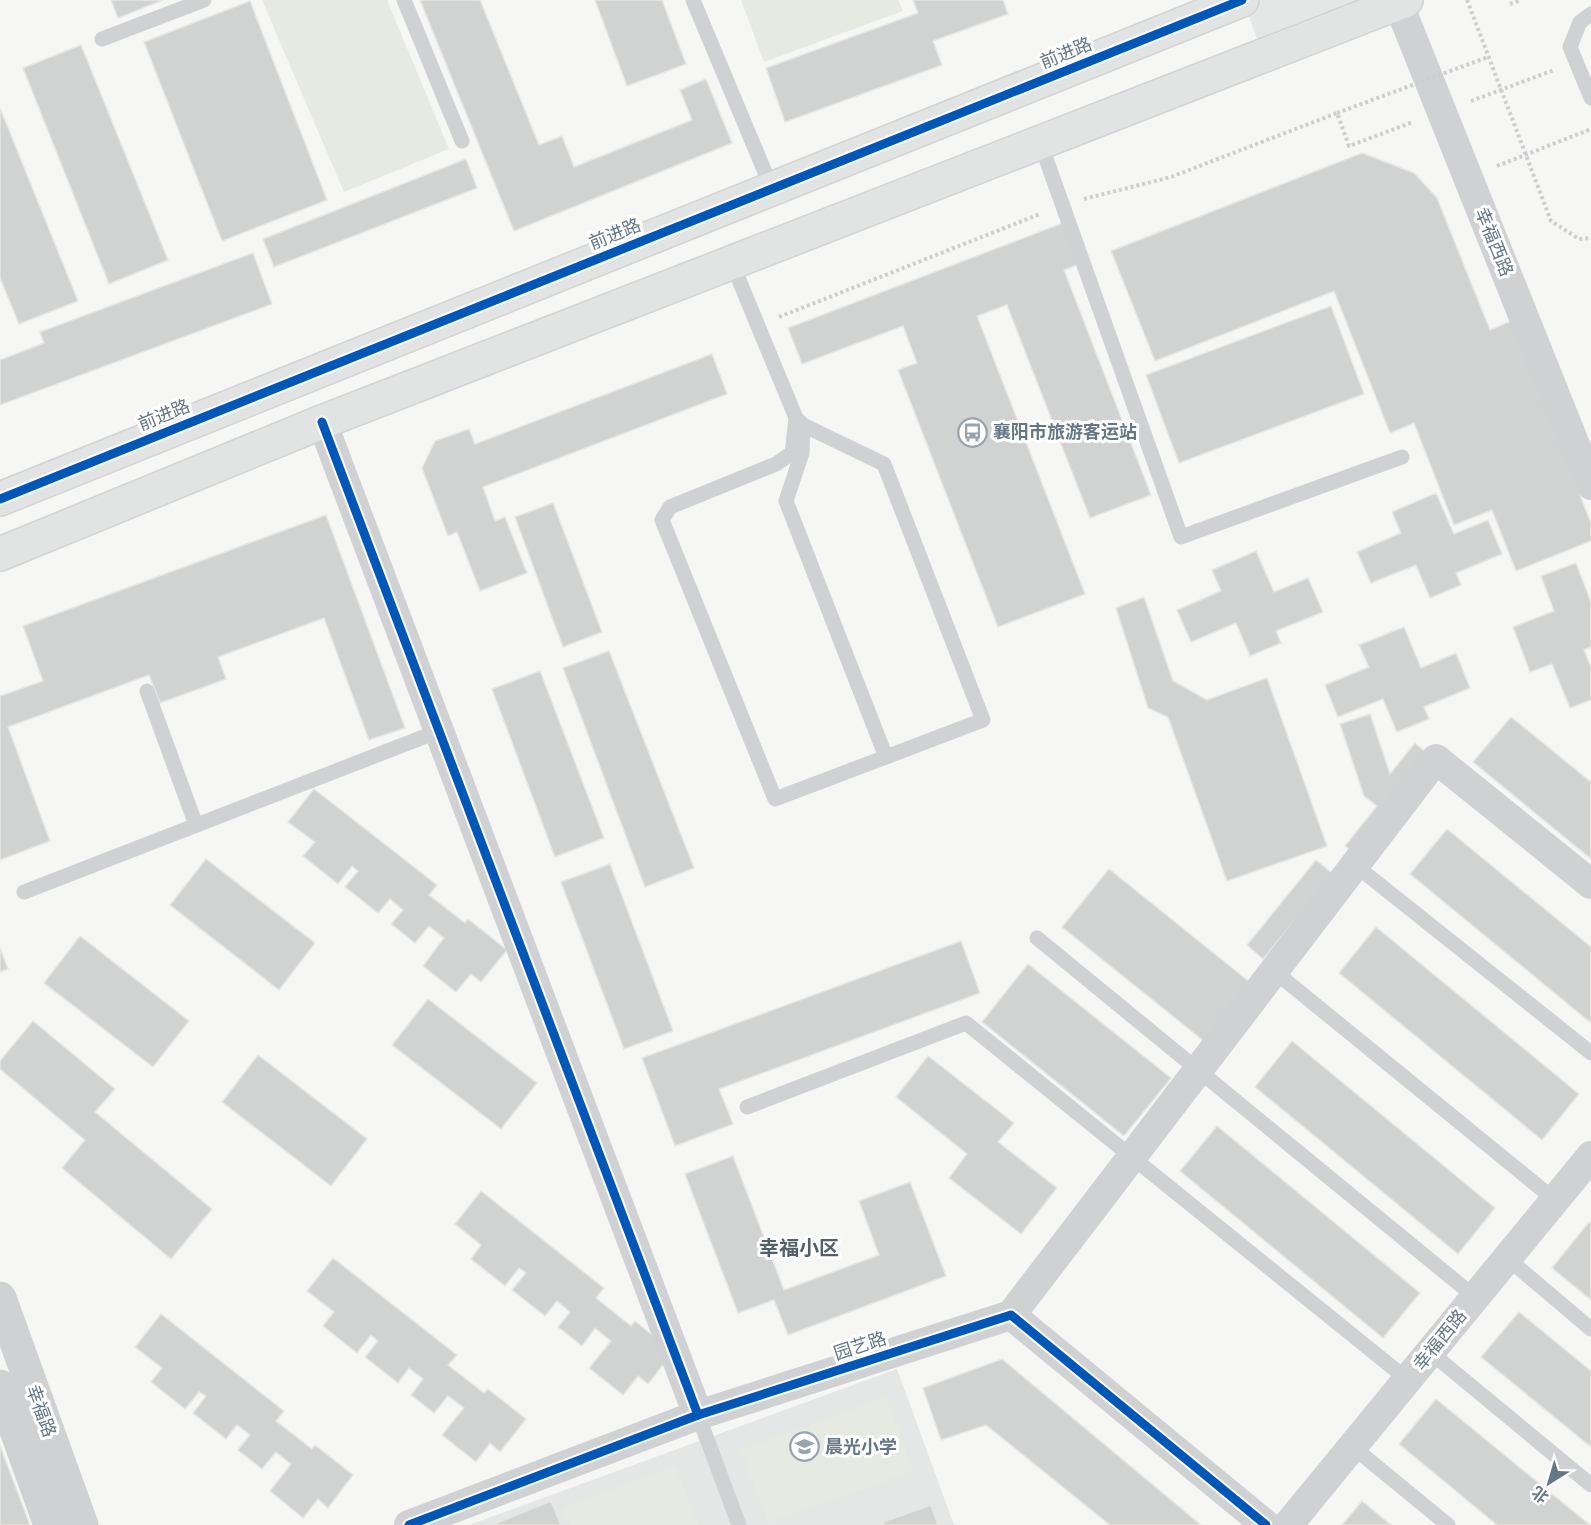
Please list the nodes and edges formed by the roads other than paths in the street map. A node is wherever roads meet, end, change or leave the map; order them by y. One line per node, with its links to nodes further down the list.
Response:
1 (204, 0): 7 (lane)
2 (404, 0): 9 (lane)
3 (693, 0): 11 (lane)
4 (1242, 0): 11 (main road, 前进路)
5 (1400, 1): 10 (main road); 16 (street, 幸福西路)
6 (1591, 14): 8 (lane)
7 (102, 39)
8 (1591, 98)
9 (462, 141)
10 (1040, 142): 12 (main road); 15 (lane)
11 (772, 189): 17 (main road, 前进路)
12 (732, 263): 13 (main road); 14 (lane)
13 (322, 422): 18 (main road); 20 (street)
14 (800, 422): 21 (lane); 21 (lane); 21 (lane)
15 (1402, 457)
16 (1591, 484)
17 (0, 499)
18 (0, 554)
19 (147, 691): 22 (lane)
20 (439, 731): 22 (lane); 42 (street)
21 (886, 757)
22 (196, 825): 25 (lane)
23 (1355, 865): 24 (street); 27 (street); 28 (lane)
24 (1591, 884)
25 (24, 891)
26 (1037, 938): 29 (lane)
27 (1274, 971): 29 (street); 33 (lane)
28 (1591, 1053)
29 (1198, 1070): 31 (street); 35 (lane)
30 (747, 1107): 31 (lane)
31 (1132, 1157): 37 (street); 40 (lane)
32 (1586, 1173): 33 (street, 幸福西路)
33 (1555, 1200): 34 (street, 幸福西路)
34 (1507, 1258): 35 (street, 幸福西路); 38 (lane)
35 (1475, 1297): 39 (street, 幸福西路)
36 (0, 1298): 46 (street, 幸福路)
37 (1011, 1315): 42 (street, 园艺路); 49 (street)
38 (1591, 1329)
39 (1430, 1352): 40 (street, 幸福西路); 44 (lane)
40 (1408, 1380): 43 (street, 幸福西路)
41 (0, 1386): 45 (street, 幸福路)
42 (698, 1415): 47 (street, 园艺路); 48 (lane)
43 (1353, 1447): 50 (street, 幸福西路); 51 (lane)
44 (1591, 1485)
45 (50, 1525)
46 (82, 1525)
47 (410, 1525)
48 (739, 1525)
49 (1266, 1525)
50 (1288, 1525)
51 (1448, 1525)

